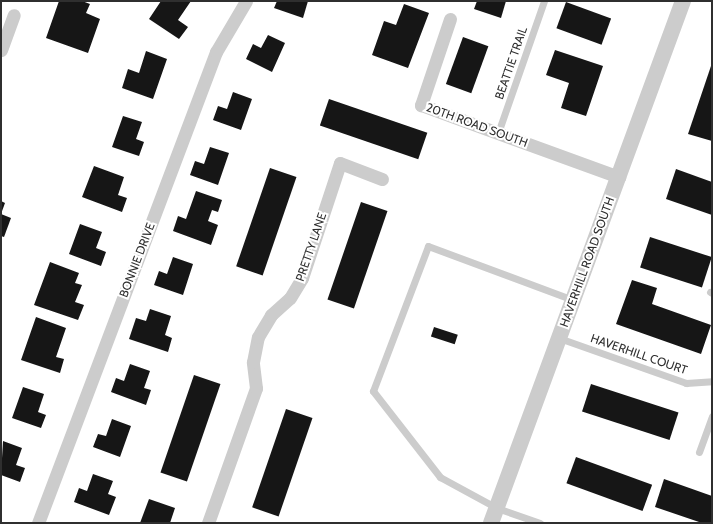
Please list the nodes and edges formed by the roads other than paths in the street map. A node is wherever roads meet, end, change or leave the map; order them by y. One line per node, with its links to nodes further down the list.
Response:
1 (246, 1): 16 (street, BONNIE DRIVE)
2 (544, 1): 7 (lane, BEATTIE TRAIL)
3 (683, 1): 8 (street, HAVERHILL ROAD SOUTH)
4 (14, 15): 6 (street)
5 (450, 19): 7 (street, 20TH ROAD SOUTH)
6 (1, 50)
7 (498, 133): 8 (street, 20TH ROAD SOUTH)
8 (619, 177): 10 (street, HAVERHILL ROAD SOUTH)
9 (382, 179): 17 (street, PRETTY LANE)
10 (573, 300): 11 (street, HAVERHILL ROAD SOUTH); 15 (lane)
11 (559, 338): 12 (lane, HAVERHILL COURT); 15 (street, HAVERHILL ROAD SOUTH)
12 (712, 381)
13 (712, 416): 14 (lane)
14 (699, 452)
15 (497, 508): 18 (street, HAVERHILL ROAD SOUTH); 19 (lane)
16 (38, 523)
17 (208, 523)
18 (491, 523)
19 (540, 523)

